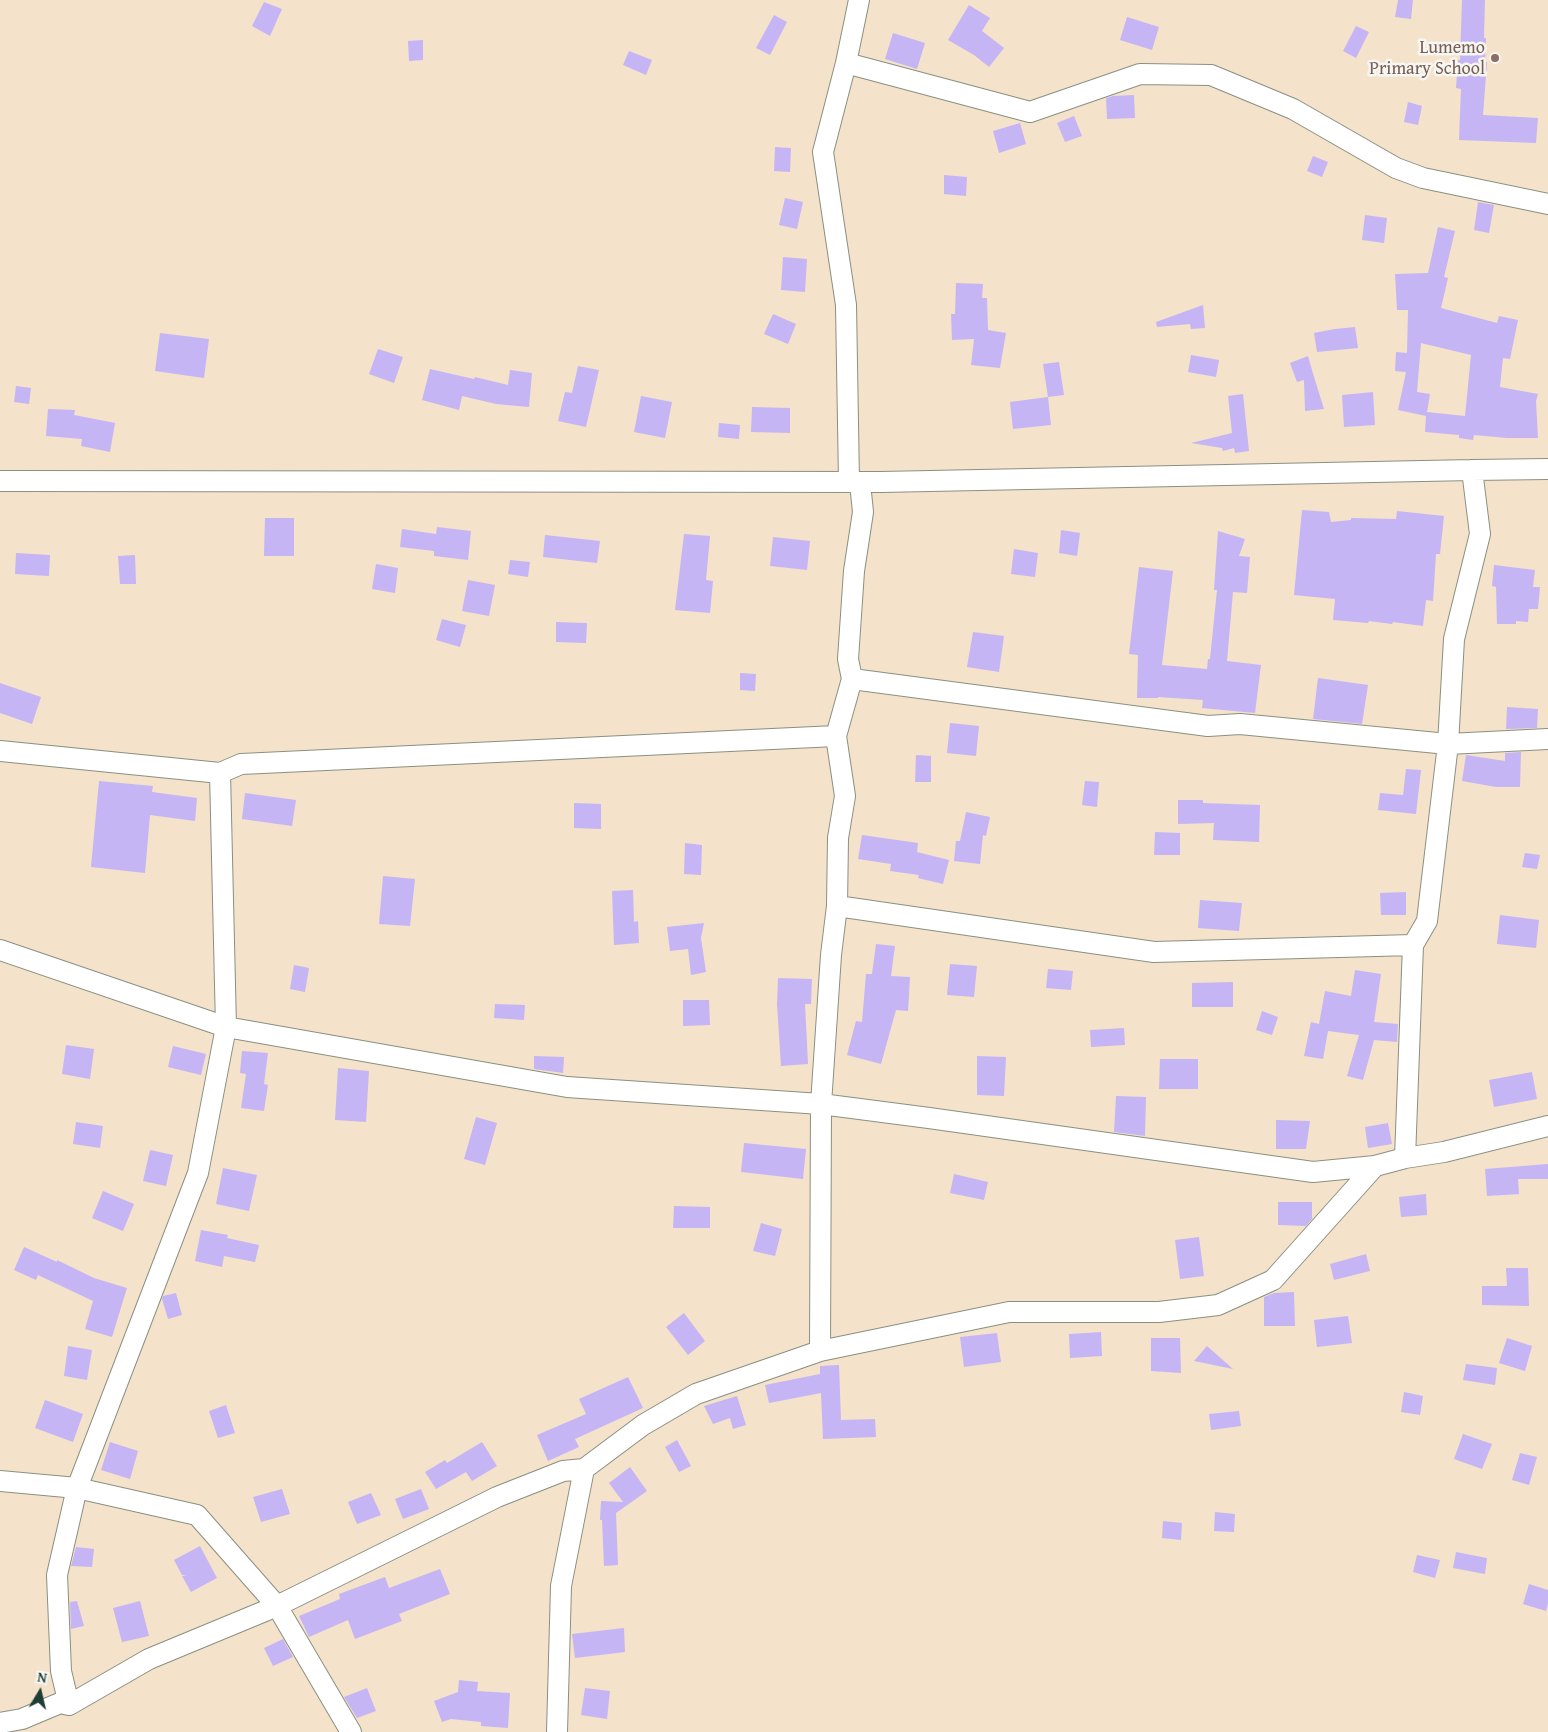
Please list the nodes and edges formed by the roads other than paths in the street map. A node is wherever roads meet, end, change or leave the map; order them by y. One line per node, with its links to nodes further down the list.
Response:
1 (860, 0): 2 (street)
2 (846, 63): 3 (street); 7 (street)
3 (1548, 204)
4 (1548, 469): 5 (street)
5 (1472, 470): 7 (street); 11 (street)
6 (0, 481): 7 (street)
7 (849, 482): 8 (street)
8 (852, 679): 9 (street); 11 (street)
9 (836, 736): 13 (street); 14 (street)
10 (1548, 739): 11 (street)
11 (1448, 744): 15 (street)
12 (0, 751): 13 (street)
13 (220, 772): 17 (street)
14 (837, 906): 15 (street); 18 (street)
15 (1413, 945): 20 (street)
16 (0, 950): 17 (street)
17 (226, 1026): 18 (street); 25 (street)
18 (821, 1104): 21 (street); 22 (street)
19 (1548, 1126): 20 (street)
20 (1405, 1158): 21 (street)
21 (1375, 1166): 22 (street)
22 (820, 1351): 23 (street)
23 (584, 1469): 26 (street); 30 (street)
24 (0, 1481): 25 (street)
25 (77, 1488): 26 (street); 27 (street)
26 (277, 1606): 27 (street); 29 (street)
27 (69, 1705): 28 (street)
28 (0, 1723)
29 (351, 1732)
30 (557, 1732)

